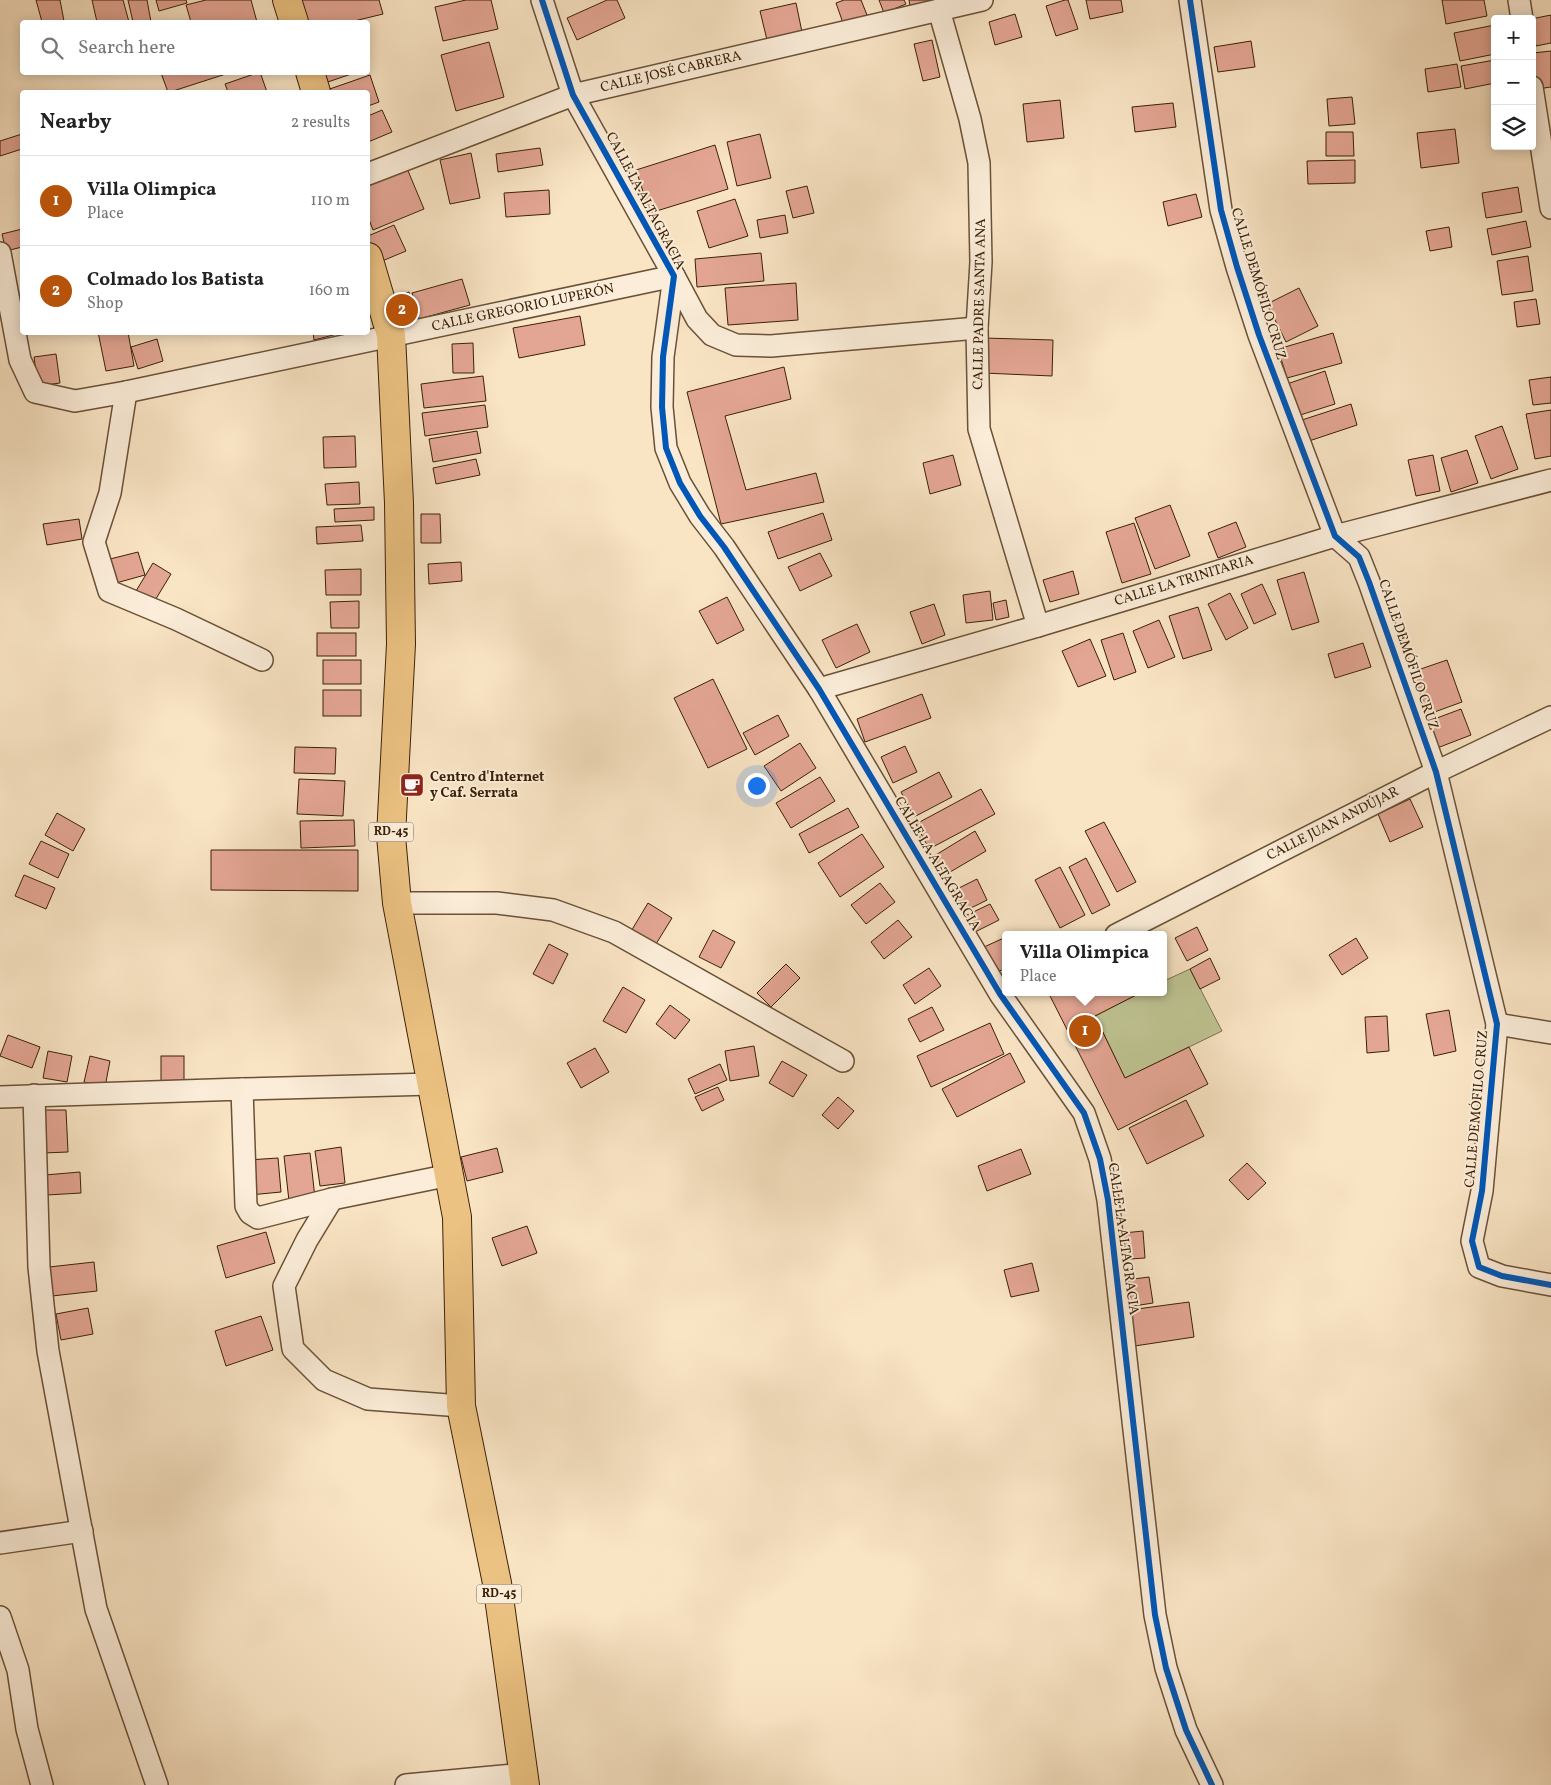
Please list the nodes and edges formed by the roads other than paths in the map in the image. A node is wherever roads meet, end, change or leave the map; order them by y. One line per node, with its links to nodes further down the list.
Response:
1 (287, 0): 8 (main road)
2 (542, 0): 11 (street, CALLE LA ALTAGRACIA)
3 (982, 0): 6 (street, CALLE JOSÉ CABRERA)
4 (1190, 0): 22 (street, CALLE DEMÓFILO CRUZ)
5 (1519, 0): 7 (street)
6 (939, 10): 11 (street, CALLE JOSÉ CABRERA); 18 (street, CALLE PADRE SANTA ANA)
7 (1521, 15)
8 (293, 20)
9 (311, 75): 10 (main road)
10 (315, 90)
11 (573, 95): 13 (street, CALLE JOSÉ CABRERA); 17 (street, CALLE LA ALTAGRACIA)
12 (1535, 105): 14 (street)
13 (370, 173)
14 (1551, 208)
15 (0, 254): 20 (street, CALLE GREGORIO LUPERÓN)
16 (370, 264): 19 (main road, RD-45)
17 (674, 276): 18 (street); 19 (street, CALLE GREGORIO LUPERÓN); 25 (street, CALLE LA ALTAGRACIA)
18 (977, 328): 23 (street, CALLE PADRE SANTA ANA)
19 (391, 335): 20 (street, CALLE GREGORIO LUPERÓN); 28 (main road, RD-45)
20 (126, 392): 24 (street)
21 (1551, 480): 22 (street, CALLE LA TRINITARIA)
22 (1335, 536): 23 (street, CALLE LA TRINITARIA); 27 (street, CALLE DEMÓFILO CRUZ)
23 (1038, 626): 25 (street, CALLE LA TRINITARIA)
24 (262, 660)
25 (819, 689): 30 (street, CALLE LA ALTAGRACIA)
26 (1551, 717): 27 (street, CALLE JUAN ANDÚJAR)
27 (1436, 772): 29 (street, CALLE JUAN ANDÚJAR); 32 (street, CALLE DEMÓFILO CRUZ)
28 (397, 903): 34 (street); 35 (main road, RD-45)
29 (1124, 931)
30 (1002, 990)
31 (1006, 996): 50 (street, CALLE LA ALTAGRACIA)
32 (1496, 1024): 33 (street); 41 (street, CALLE DEMÓFILO CRUZ)
33 (1551, 1033)
34 (844, 1061)
35 (432, 1084): 36 (street); 39 (main road, RD-45)
36 (242, 1089): 37 (street); 40 (street)
37 (34, 1095): 38 (street); 43 (street)
38 (0, 1097)
39 (450, 1175): 40 (street); 42 (main road, RD-45)
40 (332, 1199): 42 (street)
41 (1551, 1285)
42 (461, 1406): 46 (main road, RD-45)
43 (82, 1531): 44 (street); 48 (street)
44 (0, 1543)
45 (0, 1617): 47 (street)
46 (524, 1779): 49 (street)
47 (42, 1785)
48 (157, 1785)
49 (406, 1785)
50 (1212, 1785)

